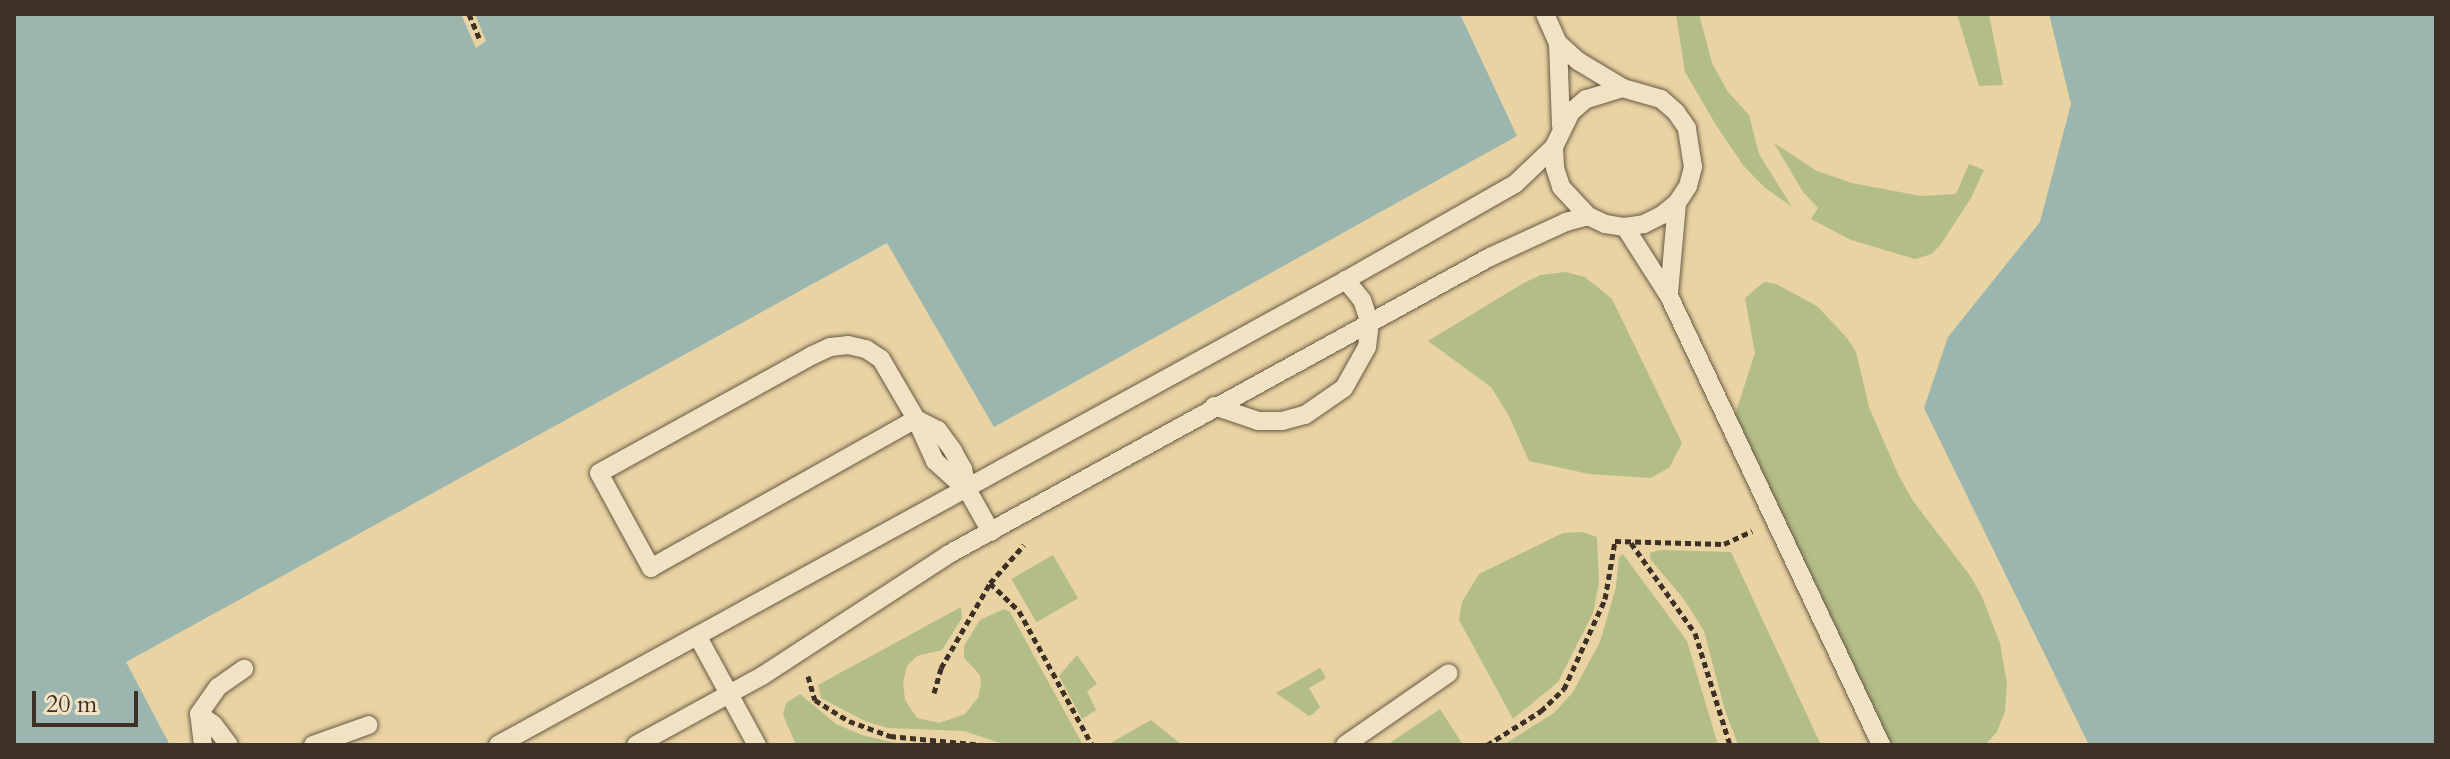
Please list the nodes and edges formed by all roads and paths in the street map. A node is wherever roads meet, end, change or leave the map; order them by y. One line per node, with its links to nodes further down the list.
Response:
1 (469, 14): 3 (path)
2 (1545, 14): 4 (lane)
3 (479, 38)
4 (1558, 43): 5 (lane); 6 (lane)
5 (1623, 88): 6 (lane); 8 (lane)
6 (1561, 129): 7 (lane)
7 (1554, 147): 9 (lane); 11 (lane)
8 (1677, 203): 10 (lane); 12 (lane)
9 (1588, 216): 10 (lane); 13 (lane)
10 (1625, 227): 12 (lane)
11 (1346, 280): 13 (lane); 16 (lane)
12 (1669, 296): 18 (lane)
13 (1370, 324): 14 (lane); 14 (lane)
14 (1214, 406): 17 (lane)
15 (916, 419): 15 (lane); 16 (lane)
16 (968, 491): 19 (lane); 22 (lane)
17 (1022, 515): 19 (lane); 21 (path)
18 (1775, 521): 20 (path); 41 (lane)
19 (991, 532): 23 (lane)
20 (1630, 542): 39 (path); 40 (path)
21 (990, 583): 26 (path); 37 (path)
22 (698, 637): 27 (lane); 33 (lane)
23 (797, 650): 27 (lane); 36 (path)
24 (244, 669): 28 (lane)
25 (1449, 673): 38 (lane)
26 (934, 693)
27 (729, 696): 34 (lane); 35 (lane)
28 (199, 714): 29 (lane); 30 (lane)
29 (203, 745)
30 (229, 745)
31 (313, 745): 32 (lane)
32 (353, 745)
33 (498, 745)
34 (636, 745)
35 (757, 745)
36 (983, 745)
37 (1092, 745)
38 (1345, 745)
39 (1487, 745)
40 (1730, 745)
41 (1881, 745)

